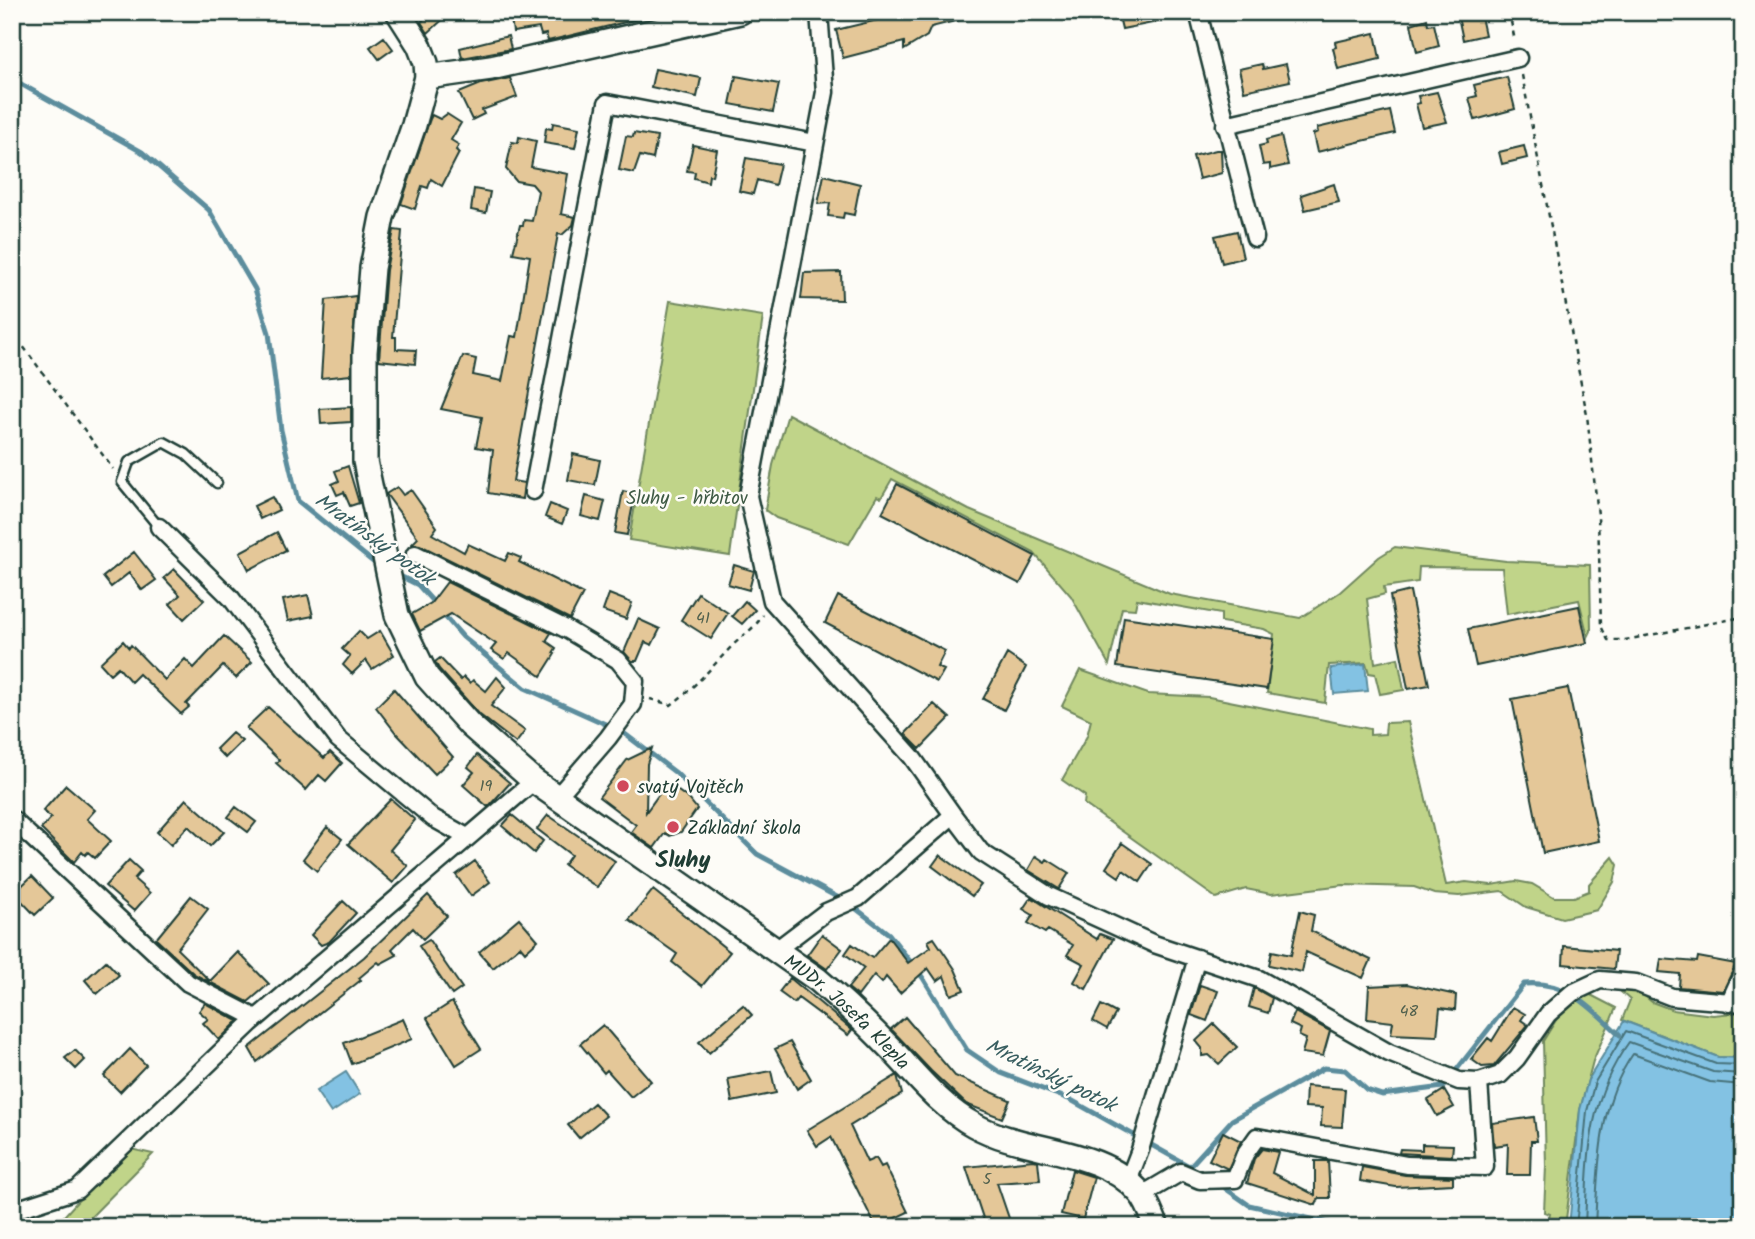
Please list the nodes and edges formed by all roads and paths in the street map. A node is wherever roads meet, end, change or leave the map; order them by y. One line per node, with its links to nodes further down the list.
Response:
1 (398, 12): 7 (street)
2 (740, 12): 7 (street)
3 (819, 12): 9 (street)
4 (1198, 12): 8 (street)
5 (1508, 12): 6 (path)
6 (1518, 58): 8 (street); 18 (path)
7 (427, 77): 20 (street, MUDr. Josefa Klepla)
8 (1225, 125): 10 (street)
9 (815, 143): 14 (street); 17 (street)
10 (1255, 238)
11 (12, 331): 12 (path)
12 (122, 482): 13 (lane); 15 (lane)
13 (217, 483)
14 (533, 491)
15 (159, 527): 24 (street)
16 (415, 554): 19 (street)
17 (772, 601): 19 (path); 22 (street)
18 (1743, 617)
19 (632, 704): 21 (street)
20 (534, 781): 21 (street, MUDr. Josefa Klepla); 24 (street)
21 (557, 797): 25 (street, MUDr. Josefa Klepla)
22 (953, 815): 25 (street); 26 (street)
23 (12, 819): 29 (street)
24 (467, 837): 29 (street)
25 (776, 950): 31 (street, MUDr. Josefa Klepla)
26 (1197, 958): 30 (street); 31 (street)
27 (1743, 972): 28 (street)
28 (1736, 1003): 30 (street)
29 (256, 1018): 32 (street)
30 (1479, 1082): 31 (street)
31 (1135, 1188): 33 (street)
32 (15, 1207)
33 (1157, 1227)

